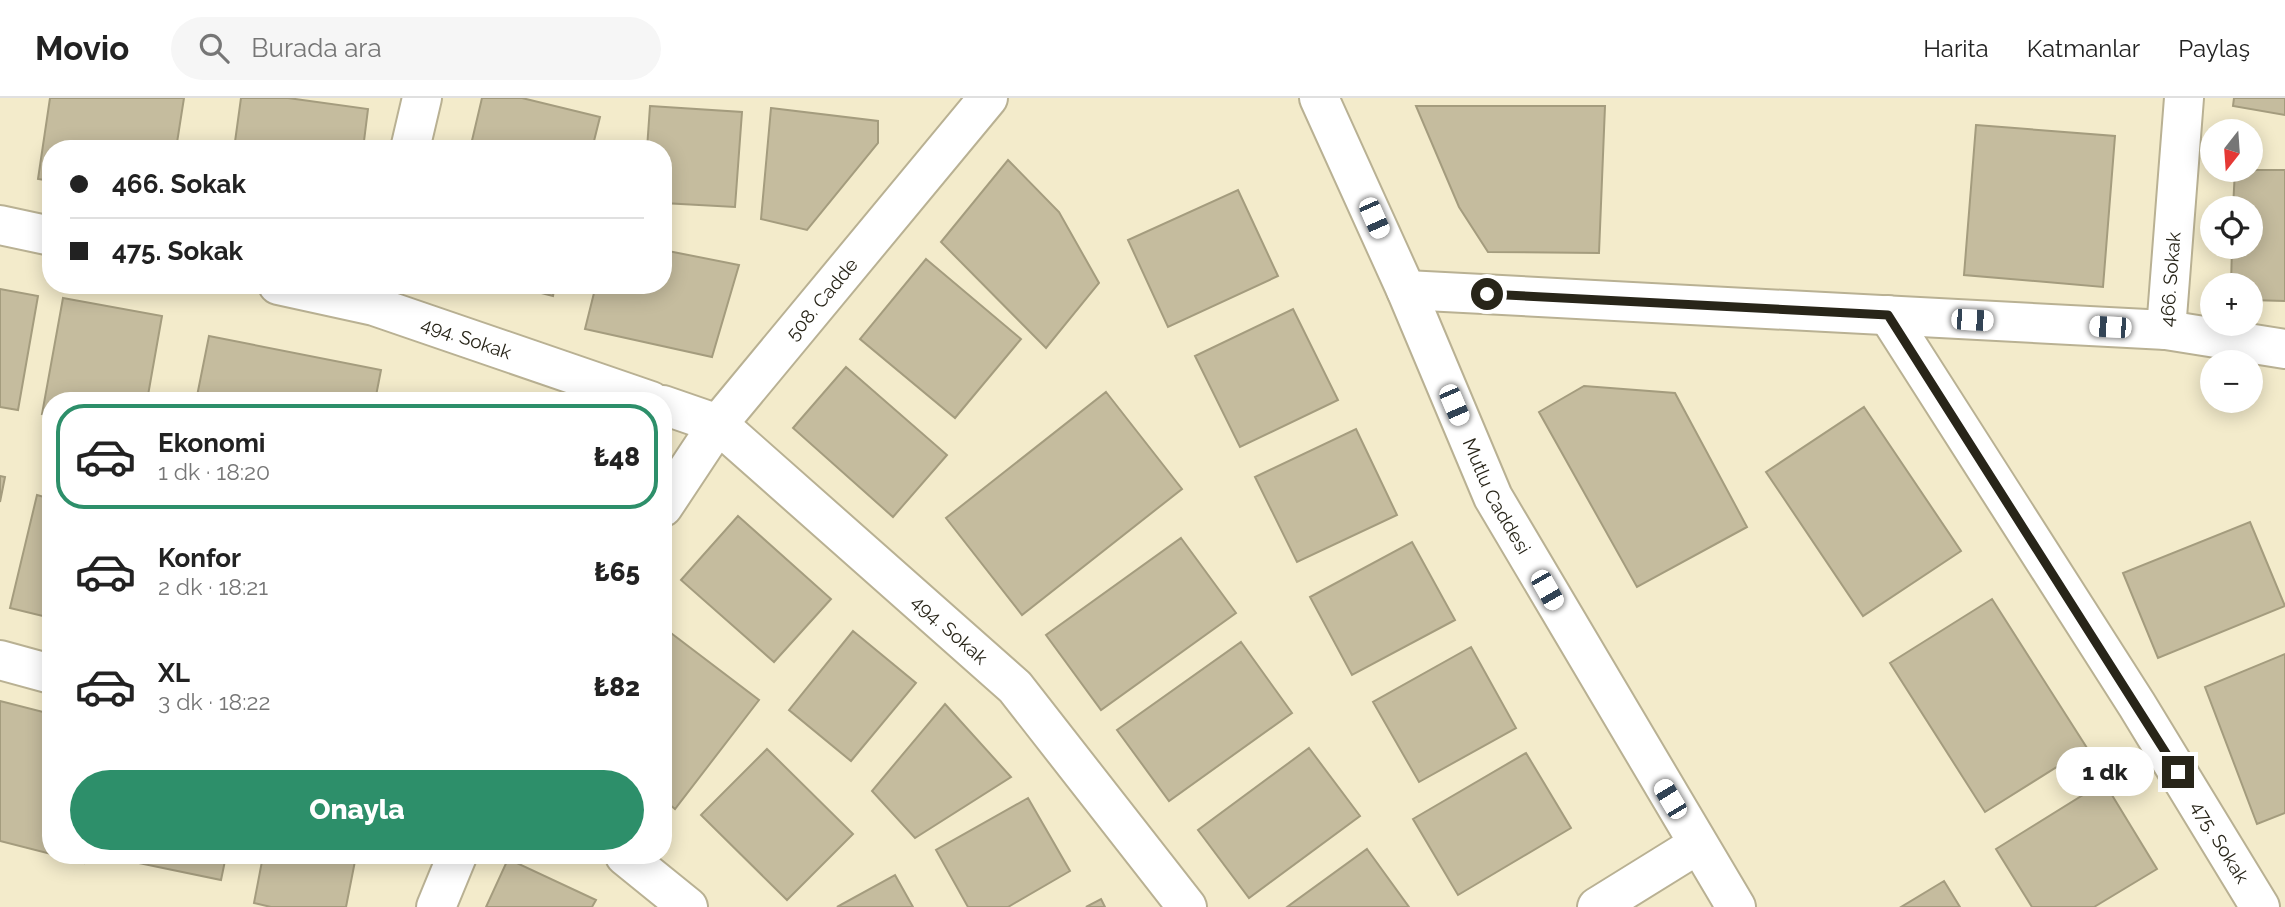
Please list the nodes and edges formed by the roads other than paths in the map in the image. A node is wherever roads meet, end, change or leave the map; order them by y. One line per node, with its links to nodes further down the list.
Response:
1 (422, 98): 5 (street)
2 (988, 98): 16 (street, 508. Cadde)
3 (1319, 98): 8 (street, Mutlu Caddesi)
4 (2184, 98): 12 (street, 466. Sokak)
5 (412, 140)
6 (0, 225): 7 (street)
7 (42, 234)
8 (1406, 290): 11 (street, 466. Sokak); 20 (street, Mutlu Caddesi)
9 (358, 294): 10 (street, 494. Sokak)
10 (376, 296): 14 (street, 494. Sokak)
11 (1888, 315): 12 (street, 466. Sokak); 28 (street, 475. Sokak)
12 (2166, 330): 13 (street)
13 (2285, 349)
14 (627, 392)
15 (672, 408): 16 (street, 494. Sokak)
16 (718, 424): 17 (street, 508. Cadde); 25 (street, 494. Sokak)
17 (672, 493)
18 (0, 660): 19 (street)
19 (42, 672)
20 (1697, 845): 26 (street); 27 (street, Mutlu Caddesi)
21 (454, 864): 23 (street)
22 (635, 864): 24 (street)
23 (436, 907)
24 (688, 907)
25 (1187, 907)
26 (1597, 907)
27 (1736, 907)
28 (2260, 907)

